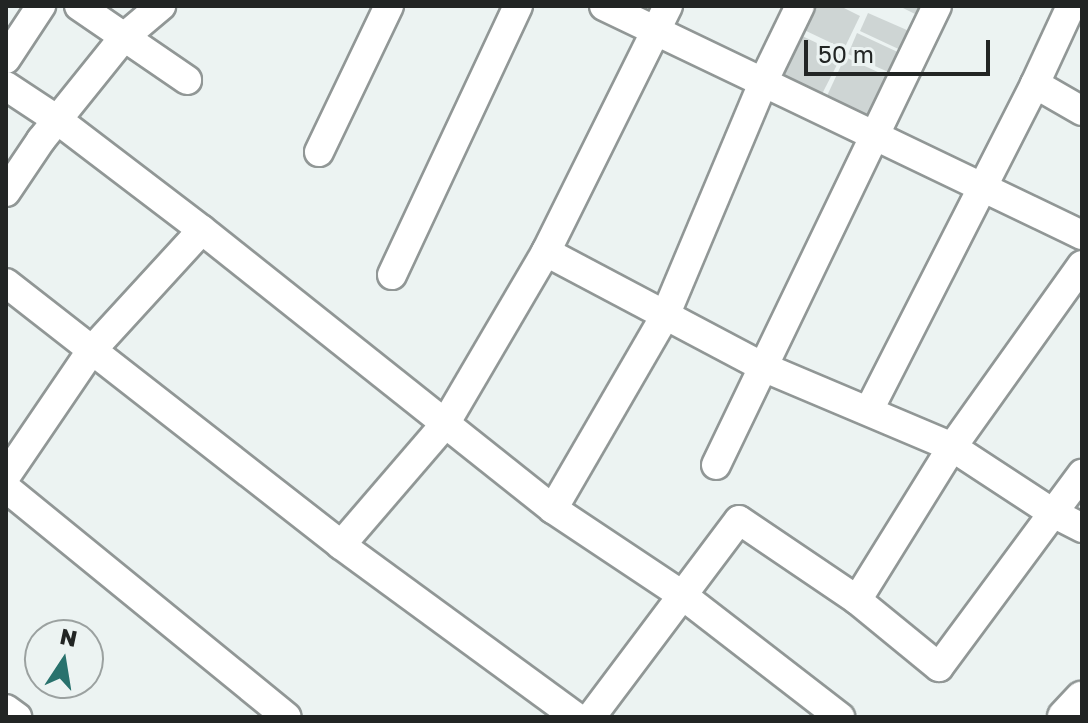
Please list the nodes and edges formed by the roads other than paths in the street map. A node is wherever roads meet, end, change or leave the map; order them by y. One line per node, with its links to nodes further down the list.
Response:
1 (41, 6): 12 (street)
2 (79, 6): 11 (street)
3 (161, 6): 11 (street)
4 (389, 6): 20 (street)
5 (518, 6): 27 (street)
6 (604, 6): 10 (street)
7 (800, 6): 14 (street)
8 (937, 6): 19 (street)
9 (1071, 6): 15 (street)
10 (662, 18): 14 (street); 25 (street)
11 (123, 38): 13 (street); 18 (street)
12 (6, 59)
13 (187, 80)
14 (764, 80): 19 (street); 29 (street)
15 (1035, 84): 17 (street); 21 (street)
16 (6, 86): 18 (street)
17 (1082, 111)
18 (59, 121): 22 (street); 23 (street)
19 (876, 134): 21 (street); 31 (street)
20 (319, 152)
21 (982, 187): 24 (street); 32 (street)
22 (6, 192)
23 (202, 230): 30 (street); 33 (street)
24 (1082, 235)
25 (546, 252): 29 (street); 33 (street)
26 (1082, 265): 34 (street)
27 (392, 275)
28 (6, 283): 30 (street)
29 (665, 316): 31 (street); 39 (street)
30 (91, 351): 37 (street); 42 (street)
31 (763, 367): 32 (street); 35 (street)
32 (869, 410): 34 (street)
33 (445, 424): 39 (street); 42 (street)
34 (952, 447): 40 (street); 44 (street)
35 (716, 465)
36 (1082, 474): 40 (street)
37 (6, 476)
38 (6, 488): 48 (street)
39 (553, 509): 43 (street)
40 (1053, 513): 41 (street); 44 (street)
41 (1082, 528)
42 (341, 545): 49 (street)
43 (682, 595): 44 (street); 50 (street); 51 (street)
44 (857, 600)
45 (1082, 699): 52 (main road)
46 (6, 709): 47 (street)
47 (17, 717)
48 (287, 717)
49 (576, 717)
50 (591, 717)
51 (840, 717)
52 (1065, 717)

